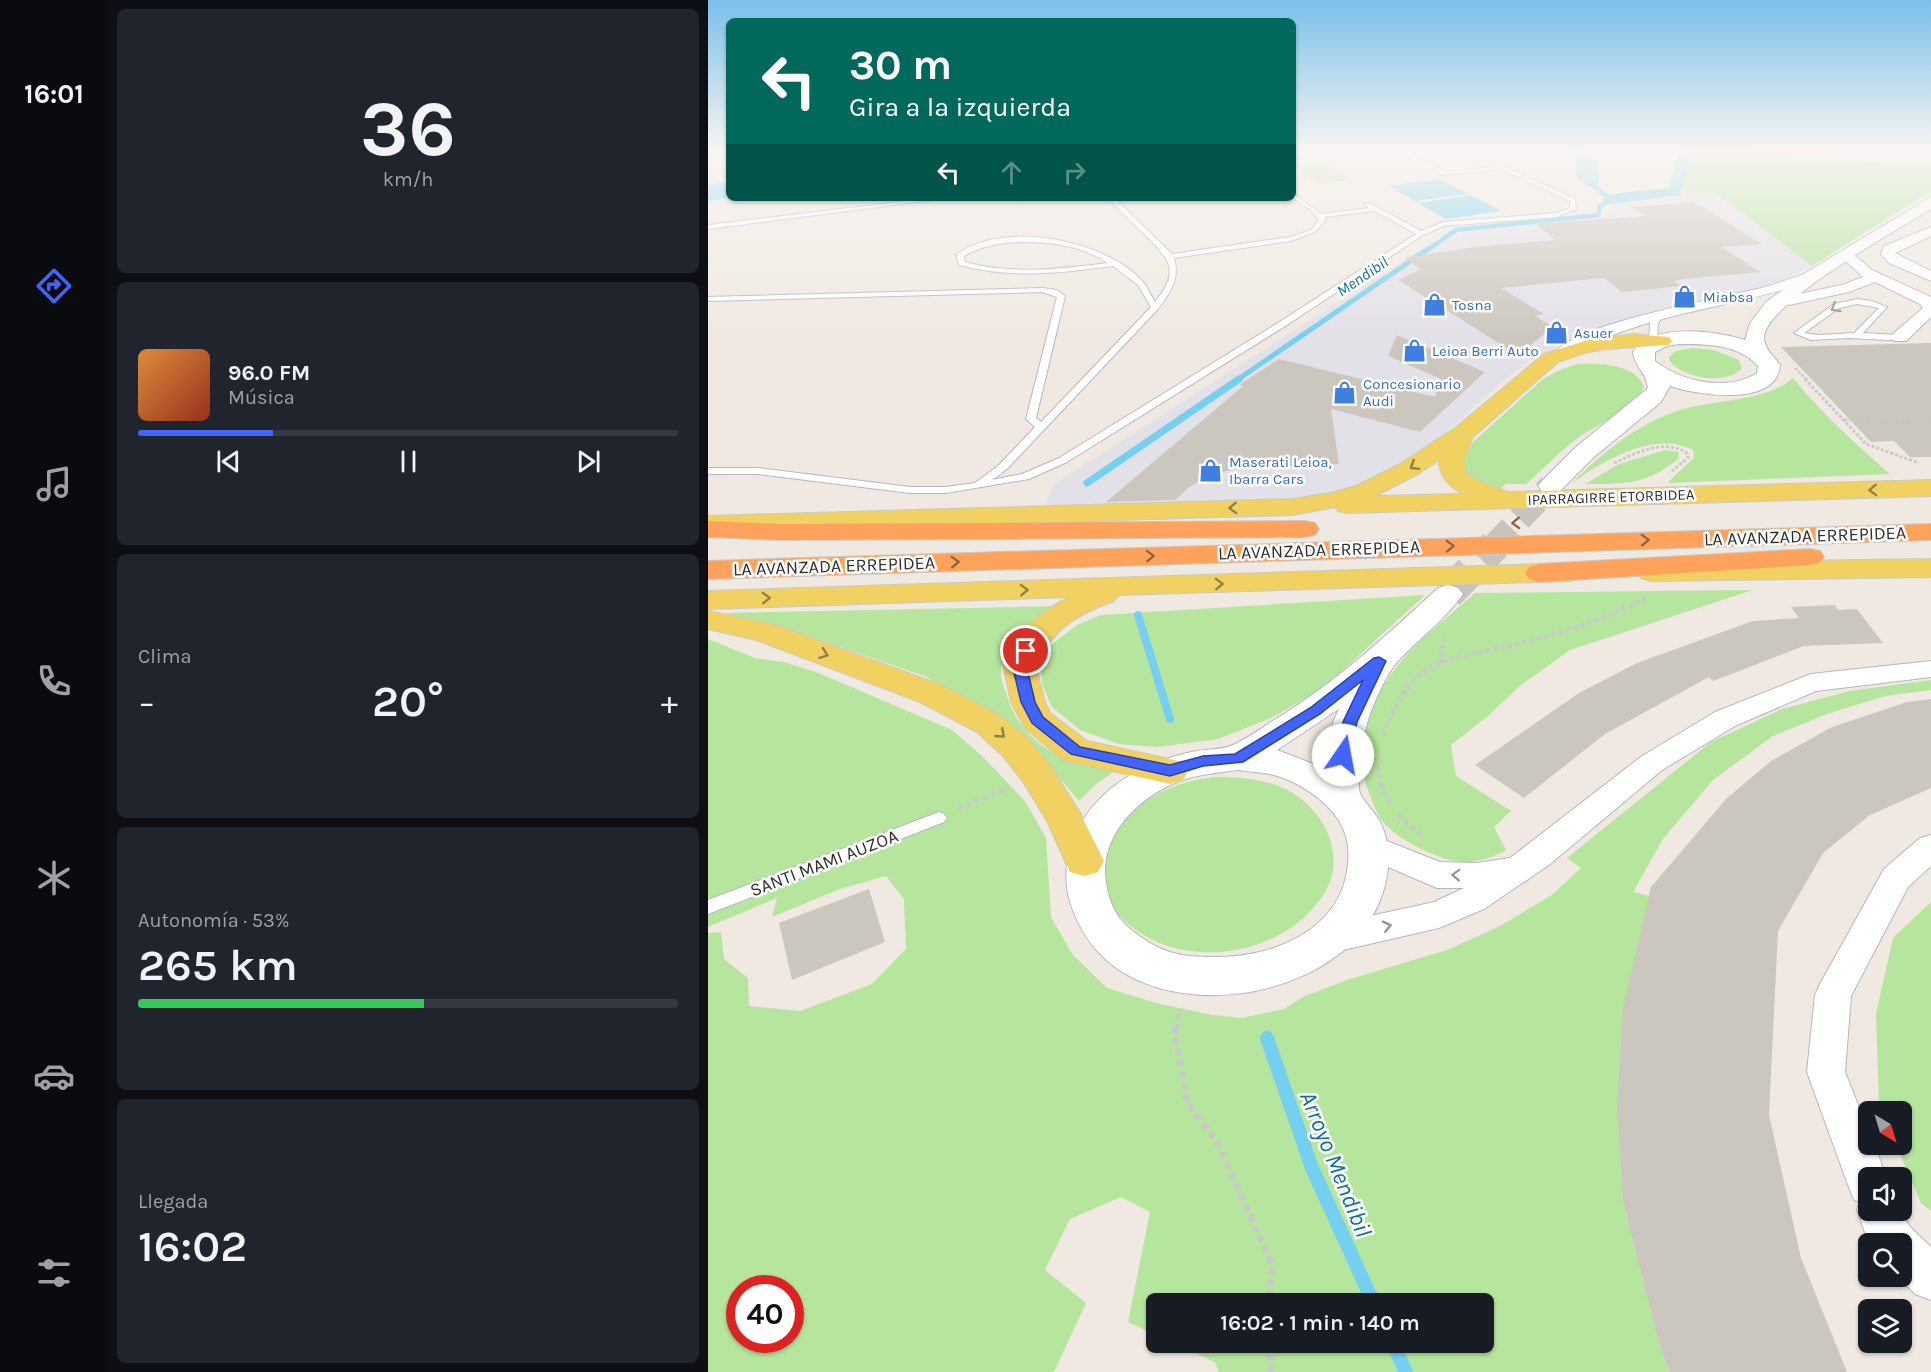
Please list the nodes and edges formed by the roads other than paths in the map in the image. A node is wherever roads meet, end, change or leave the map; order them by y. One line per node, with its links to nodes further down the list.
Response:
1 (827, 212): 9 (lane)
2 (1125, 212): 12 (lane)
3 (1315, 212): 8 (lane)
4 (1351, 212): 8 (lane)
5 (1381, 212): 11 (lane)
6 (1565, 212): 11 (lane)
7 (1920, 212): 13 (street)
8 (1320, 216): 12 (lane)
9 (708, 226)
10 (1931, 231): 18 (street)
11 (1421, 234): 37 (lane)
12 (1170, 256): 22 (lane)
13 (1847, 256): 15 (street); 16 (street)
14 (1113, 264): 14 (lane); 22 (lane)
15 (1831, 265): 16 (street); 17 (street)
16 (1871, 275): 19 (street); 23 (street)
17 (1813, 276): 21 (street); 24 (street); 27 (street)
18 (1931, 277)
19 (1851, 287): 21 (street); 23 (street)
20 (708, 299): 33 (lane)
21 (1773, 306): 30 (street)
22 (1155, 307): 33 (lane)
23 (1931, 309): 26 (street)
24 (1660, 315): 28 (street); 29 (lane)
25 (1856, 335): 25 (lane, one-way to 25); 26 (lane)
26 (1900, 337)
27 (1705, 338): 29 (street); 30 (street)
28 (1565, 352): 29 (main road); 31 (main road)
29 (1654, 352): 31 (main road); 32 (street); 35 (street)
30 (1758, 354): 32 (street)
31 (1540, 365): 34 (main road)
32 (1718, 388): 35 (street)
33 (1041, 428): 37 (lane)
34 (1463, 434): 40 (main road); 41 (main road, one-way to 41)
35 (1585, 452): 38 (street)
36 (708, 471): 37 (lane)
37 (978, 486)
38 (1551, 486)
39 (1931, 488): 40 (main road, IPARRAGIRRE ETORBIDEA, one-way to 40)
40 (1507, 500): 41 (main road, IPARRAGIRRE ETORBIDEA)
41 (1292, 507): 43 (main road, one-way to 43)
42 (1931, 512): 45 (highway, LA AVANZADA ERREPIDEA, one-way to 45)
43 (708, 524)
44 (708, 529): 45 (highway)
45 (1325, 529): 47 (highway, LA AVANZADA ERREPIDEA)
46 (1931, 532): 50 (highway, LA AVANZADA ERREPIDEA, one-way to 46)
47 (708, 549)
48 (1931, 550): 51 (highway)
49 (1931, 568): 51 (main road)
50 (708, 570)
51 (1539, 573): 52 (main road, one-way to 51)
52 (1127, 587): 54 (main road, one-way to 52); 59 (main road)
53 (1448, 594): 56 (street)
54 (708, 600)
55 (708, 620): 64 (main road, one-way to 64)
56 (1379, 661): 58 (street); 60 (street)
57 (1931, 669): 65 (street)
58 (1238, 758): 59 (street); 60 (street)
59 (1170, 771): 64 (street)
60 (1341, 796): 62 (street)
61 (939, 818): 66 (lane, SANTI MAMI AUZOA)
62 (1369, 846): 65 (street, one-way to 62); 67 (street)
63 (1931, 847): 68 (street)
64 (1084, 861): 67 (street)
65 (1514, 870): 67 (street, one-way to 65)
66 (708, 907)
67 (1330, 939)
68 (1862, 1167)
69 (1912, 1259): 70 (street)
70 (1931, 1278)

